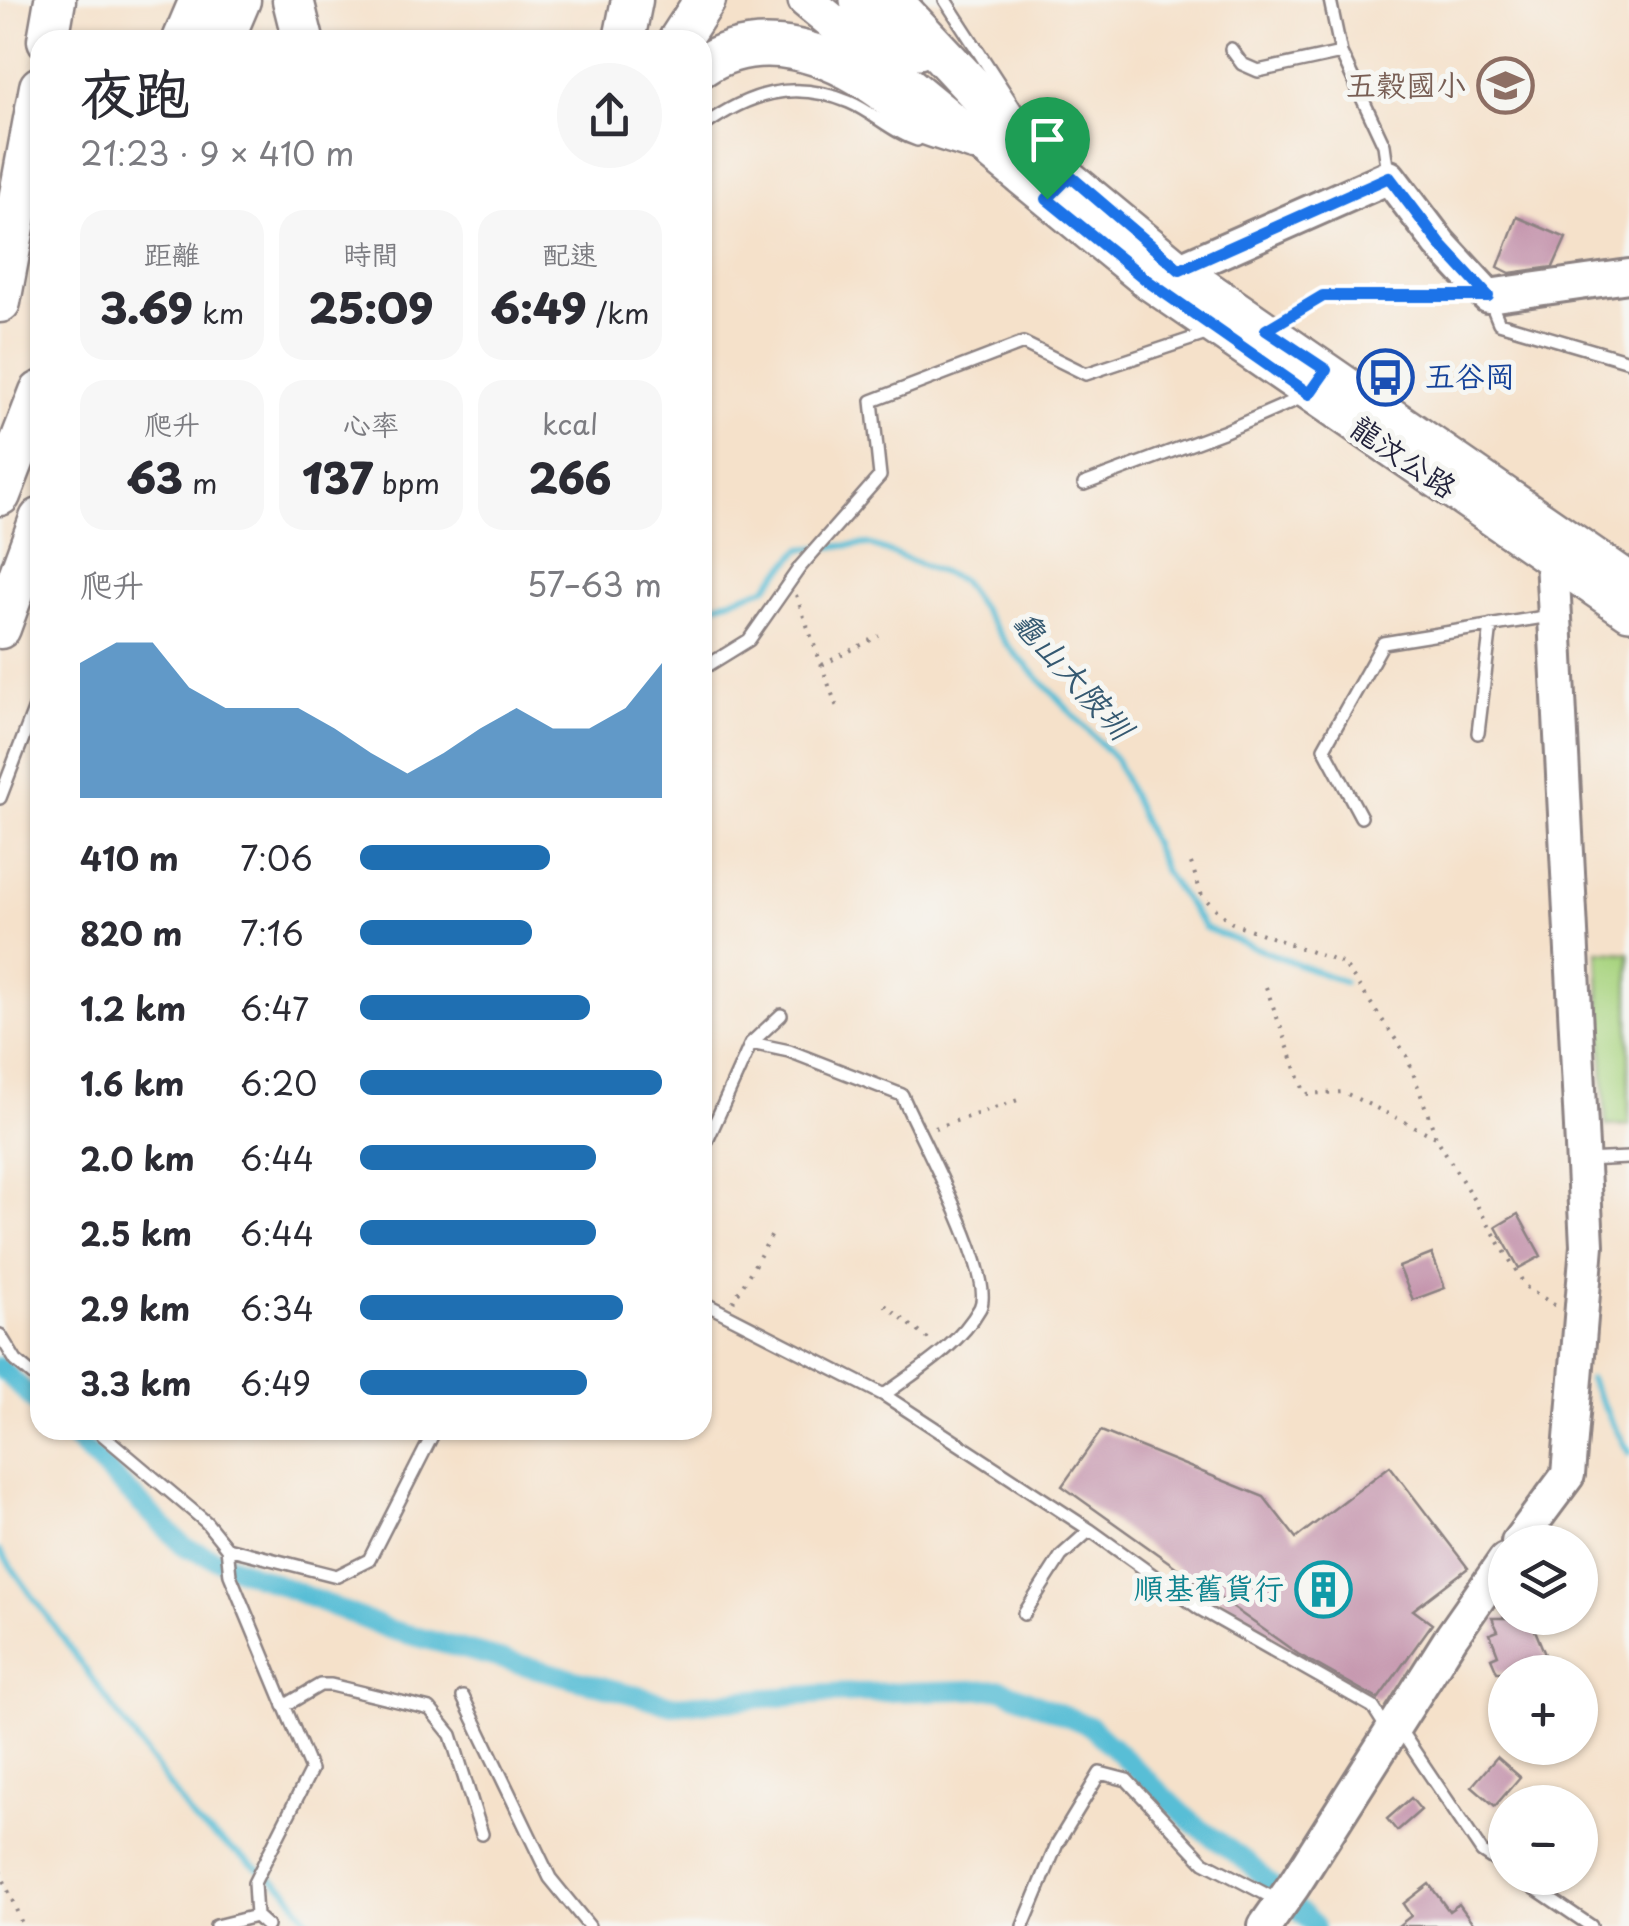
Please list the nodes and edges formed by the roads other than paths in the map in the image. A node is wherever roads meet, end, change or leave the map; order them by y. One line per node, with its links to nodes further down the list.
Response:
1 (56, 0): 12 (highway)
2 (200, 0): 13 (highway)
3 (240, 0): 14 (highway)
4 (294, 0): 15 (highway)
5 (632, 0): 16 (highway)
6 (704, 0): 17 (highway)
7 (806, 0): 24 (main road, 龍汶公路)
8 (858, 0): 25 (main road, 龍汶公路)
9 (891, 0): 25 (highway)
10 (945, 0): 25 (lane)
11 (1330, 0): 19 (lane)
12 (50, 30)
13 (187, 30)
14 (227, 30)
15 (301, 30)
16 (626, 30)
17 (685, 30)
18 (1231, 50): 19 (lane)
19 (1341, 53): 26 (lane)
20 (712, 62): 24 (highway)
21 (712, 120): 23 (lane)
22 (30, 141): 30 (highway)
23 (922, 141)
24 (976, 149): 25 (main road, 龍汶公路)
25 (1018, 155): 27 (main road, 龍汶公路)
26 (1389, 177): 27 (street); 29 (street)
27 (1164, 276): 31 (main road, 龍汶公路); 32 (main road, 龍汶公路)
28 (1629, 276): 29 (street)
29 (1488, 296): 32 (lane); 33 (lane)
30 (0, 302)
31 (1219, 330): 32 (main road, 龍汶公路); 46 (lane)
32 (1257, 340): 34 (main road, 龍汶公路)
33 (1629, 361)
34 (1317, 382): 36 (lane); 38 (main road, 龍汶公路)
35 (30, 418): 37 (highway)
36 (1084, 484)
37 (0, 495)
38 (1554, 545): 40 (main road, 龍汶公路); 42 (main road, 龍汶公路); 43 (street)
39 (30, 546): 45 (highway)
40 (1629, 580)
41 (30, 607): 47 (highway)
42 (1629, 612)
43 (1554, 615): 44 (lane); 56 (street)
44 (1491, 626): 49 (lane); 51 (lane)
45 (0, 628)
46 (712, 662)
47 (0, 664)
48 (30, 720): 50 (lane)
49 (1478, 733)
50 (0, 798)
51 (1361, 817)
52 (781, 1015): 53 (lane)
53 (751, 1043): 54 (lane); 60 (lane)
54 (712, 1130)
55 (1629, 1158): 56 (lane)
56 (1583, 1160): 63 (street)
57 (712, 1307): 60 (lane)
58 (0, 1335): 59 (lane)
59 (30, 1373)
60 (884, 1394): 64 (lane)
61 (109, 1440): 65 (lane)
62 (430, 1440): 65 (lane)
63 (1531, 1525)
64 (1090, 1530): 67 (lane); 70 (lane)
65 (227, 1548): 69 (lane)
66 (1488, 1585): 70 (street)
67 (1024, 1614)
68 (462, 1697): 78 (lane)
69 (284, 1706): 71 (lane); 75 (lane)
70 (1392, 1728): 72 (lane); 74 (street)
71 (482, 1834)
72 (1488, 1856)
73 (1545, 1895): 80 (lane)
74 (1280, 1903): 79 (lane)
75 (256, 1916): 76 (lane); 77 (lane)
76 (216, 1926)
77 (267, 1926)
78 (589, 1926)
79 (1023, 1926)
80 (1590, 1926)

